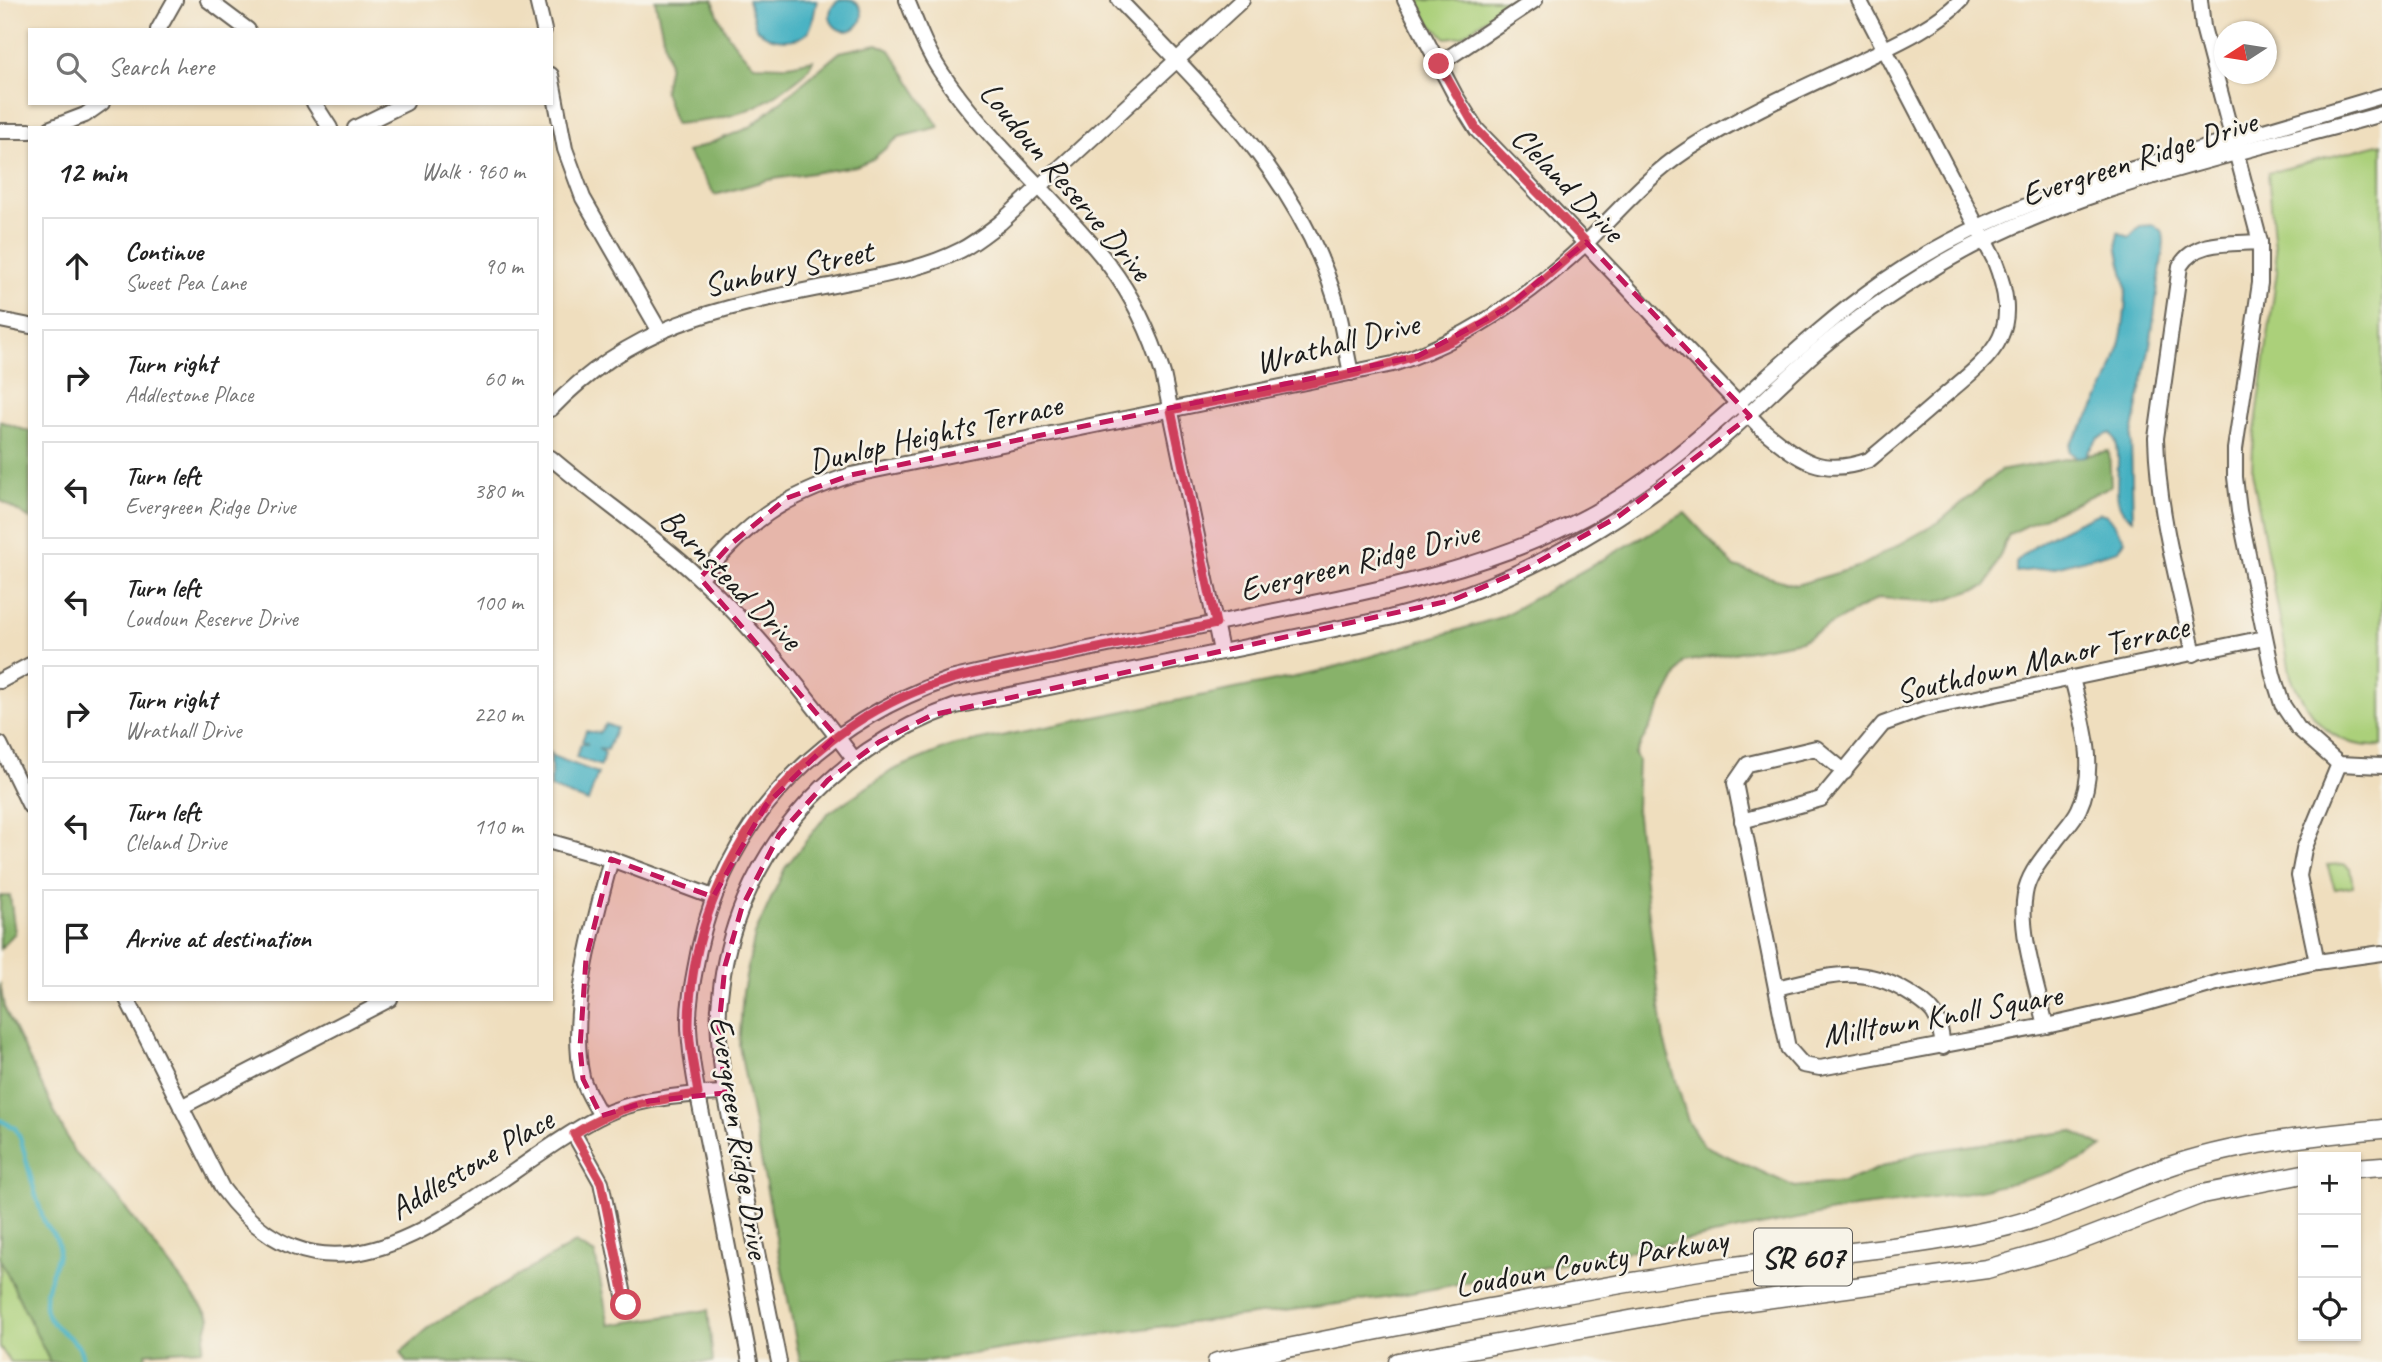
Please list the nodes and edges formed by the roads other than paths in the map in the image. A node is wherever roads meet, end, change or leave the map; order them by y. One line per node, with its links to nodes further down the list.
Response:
1 (175, 0): 12 (street)
2 (208, 0): 13 (street)
3 (537, 0): 14 (street)
4 (907, 0): 31 (street, Loudoun Reserve Drive)
5 (1119, 0): 16 (street)
6 (1242, 0): 16 (street, Sunbury Street)
7 (1405, 0): 17 (street, Cleland Drive)
8 (1535, 0): 17 (street)
9 (1859, 0): 15 (street, Cleland Drive)
10 (1961, 0): 15 (street, Wrathall Drive)
11 (2200, 0): 29 (street)
12 (159, 28)
13 (245, 28)
14 (544, 28)
15 (1885, 49): 32 (street, Cleland Drive); 34 (street, Wrathall Drive)
16 (1175, 59): 31 (street, Sunbury Street); 39 (street)
17 (1439, 64): 34 (street, Cleland Drive)
18 (553, 86): 38 (street)
19 (2382, 96): 29 (street, Evergreen Ridge Drive)
20 (100, 105): 24 (street)
21 (315, 105): 25 (street)
22 (402, 105): 26 (street)
23 (2382, 114): 30 (street, Evergreen Ridge Drive)
24 (56, 126)
25 (329, 126)
26 (359, 126)
27 (0, 131): 28 (street)
28 (28, 131)
29 (2233, 140): 30 (street); 32 (street, Evergreen Ridge Drive)
30 (2237, 155): 33 (street, Evergreen Ridge Drive); 35 (street)
31 (1039, 187): 38 (street, Sunbury Street); 42 (street, Loudoun Reserve Drive)
32 (1976, 227): 33 (street, Cleland Drive); 40 (street, Evergreen Ridge Drive)
33 (1984, 241): 43 (street, Evergreen Ridge Drive); 43 (street, Cleland Drive)
34 (1586, 242): 39 (street, Wrathall Drive); 40 (street, Cleland Drive)
35 (2260, 242): 47 (street); 49 (street)
36 (0, 320): 37 (street)
37 (28, 326)
38 (659, 330): 41 (street, Sunbury Street)
39 (1351, 373): 42 (street, Wrathall Drive)
40 (1738, 403): 43 (street, Cleland Drive); 46 (street, Evergreen Ridge Drive)
41 (553, 407)
42 (1171, 410): 45 (street, Dunlop Heights Terrace); 46 (street, Loudoun Reserve Drive)
43 (1749, 416): 48 (street, Evergreen Ridge Drive)
44 (553, 460): 45 (street, Barnstead Drive)
45 (700, 578): 53 (street, Barnstead Drive)
46 (1216, 624): 48 (street, Loudoun Reserve Drive); 53 (street, Evergreen Ridge Drive)
47 (2264, 638): 49 (street, Southdown Manor Terrace); 56 (street)
48 (1222, 651): 55 (street, Evergreen Ridge Drive)
49 (2194, 654): 51 (street, Southdown Manor Terrace)
50 (28, 666): 52 (street)
51 (2072, 678): 58 (street, Southdown Manor Terrace); 69 (street)
52 (0, 681)
53 (836, 736): 55 (street, Barnstead Drive); 63 (street, Evergreen Ridge Drive)
54 (0, 744): 59 (street)
55 (854, 759): 71 (street, Evergreen Ridge Drive)
56 (2339, 764): 57 (street); 65 (street)
57 (2382, 766)
58 (1845, 772): 60 (street, Southdown Manor Terrace); 60 (street, Milltown Knoll Square)
59 (28, 800)
60 (1742, 821): 66 (street, Milltown Knoll Square)
61 (553, 843): 62 (street)
62 (611, 859): 63 (street); 74 (street)
63 (713, 897): 72 (street, Evergreen Ridge Drive)
64 (2382, 953): 65 (street, Milltown Knoll Square)
65 (2317, 962): 69 (street, Milltown Knoll Square)
66 (1776, 988): 70 (street); 70 (street, Milltown Knoll Square)
67 (128, 1001): 73 (street, Addlestone Place)
68 (386, 1001): 73 (street)
69 (2046, 1026): 70 (street, Milltown Knoll Square)
70 (1943, 1047)
71 (725, 1093): 72 (street, Addlestone Place); 82 (street, Evergreen Ridge Drive)
72 (698, 1094): 74 (street, Addlestone Place); 81 (street, Evergreen Ridge Drive)
73 (181, 1107): 76 (street, Addlestone Place)
74 (601, 1116): 76 (street, Addlestone Place)
75 (2382, 1129): 83 (main road, Loudoun County Parkway / SR 607)
76 (574, 1134): 80 (street)
77 (2382, 1166): 78 (main road)
78 (2361, 1168)
79 (2298, 1175): 84 (main road, Loudoun County Parkway / SR 607)
80 (626, 1305)
81 (750, 1362)
82 (779, 1362)
83 (1217, 1362)
84 (1398, 1362)

